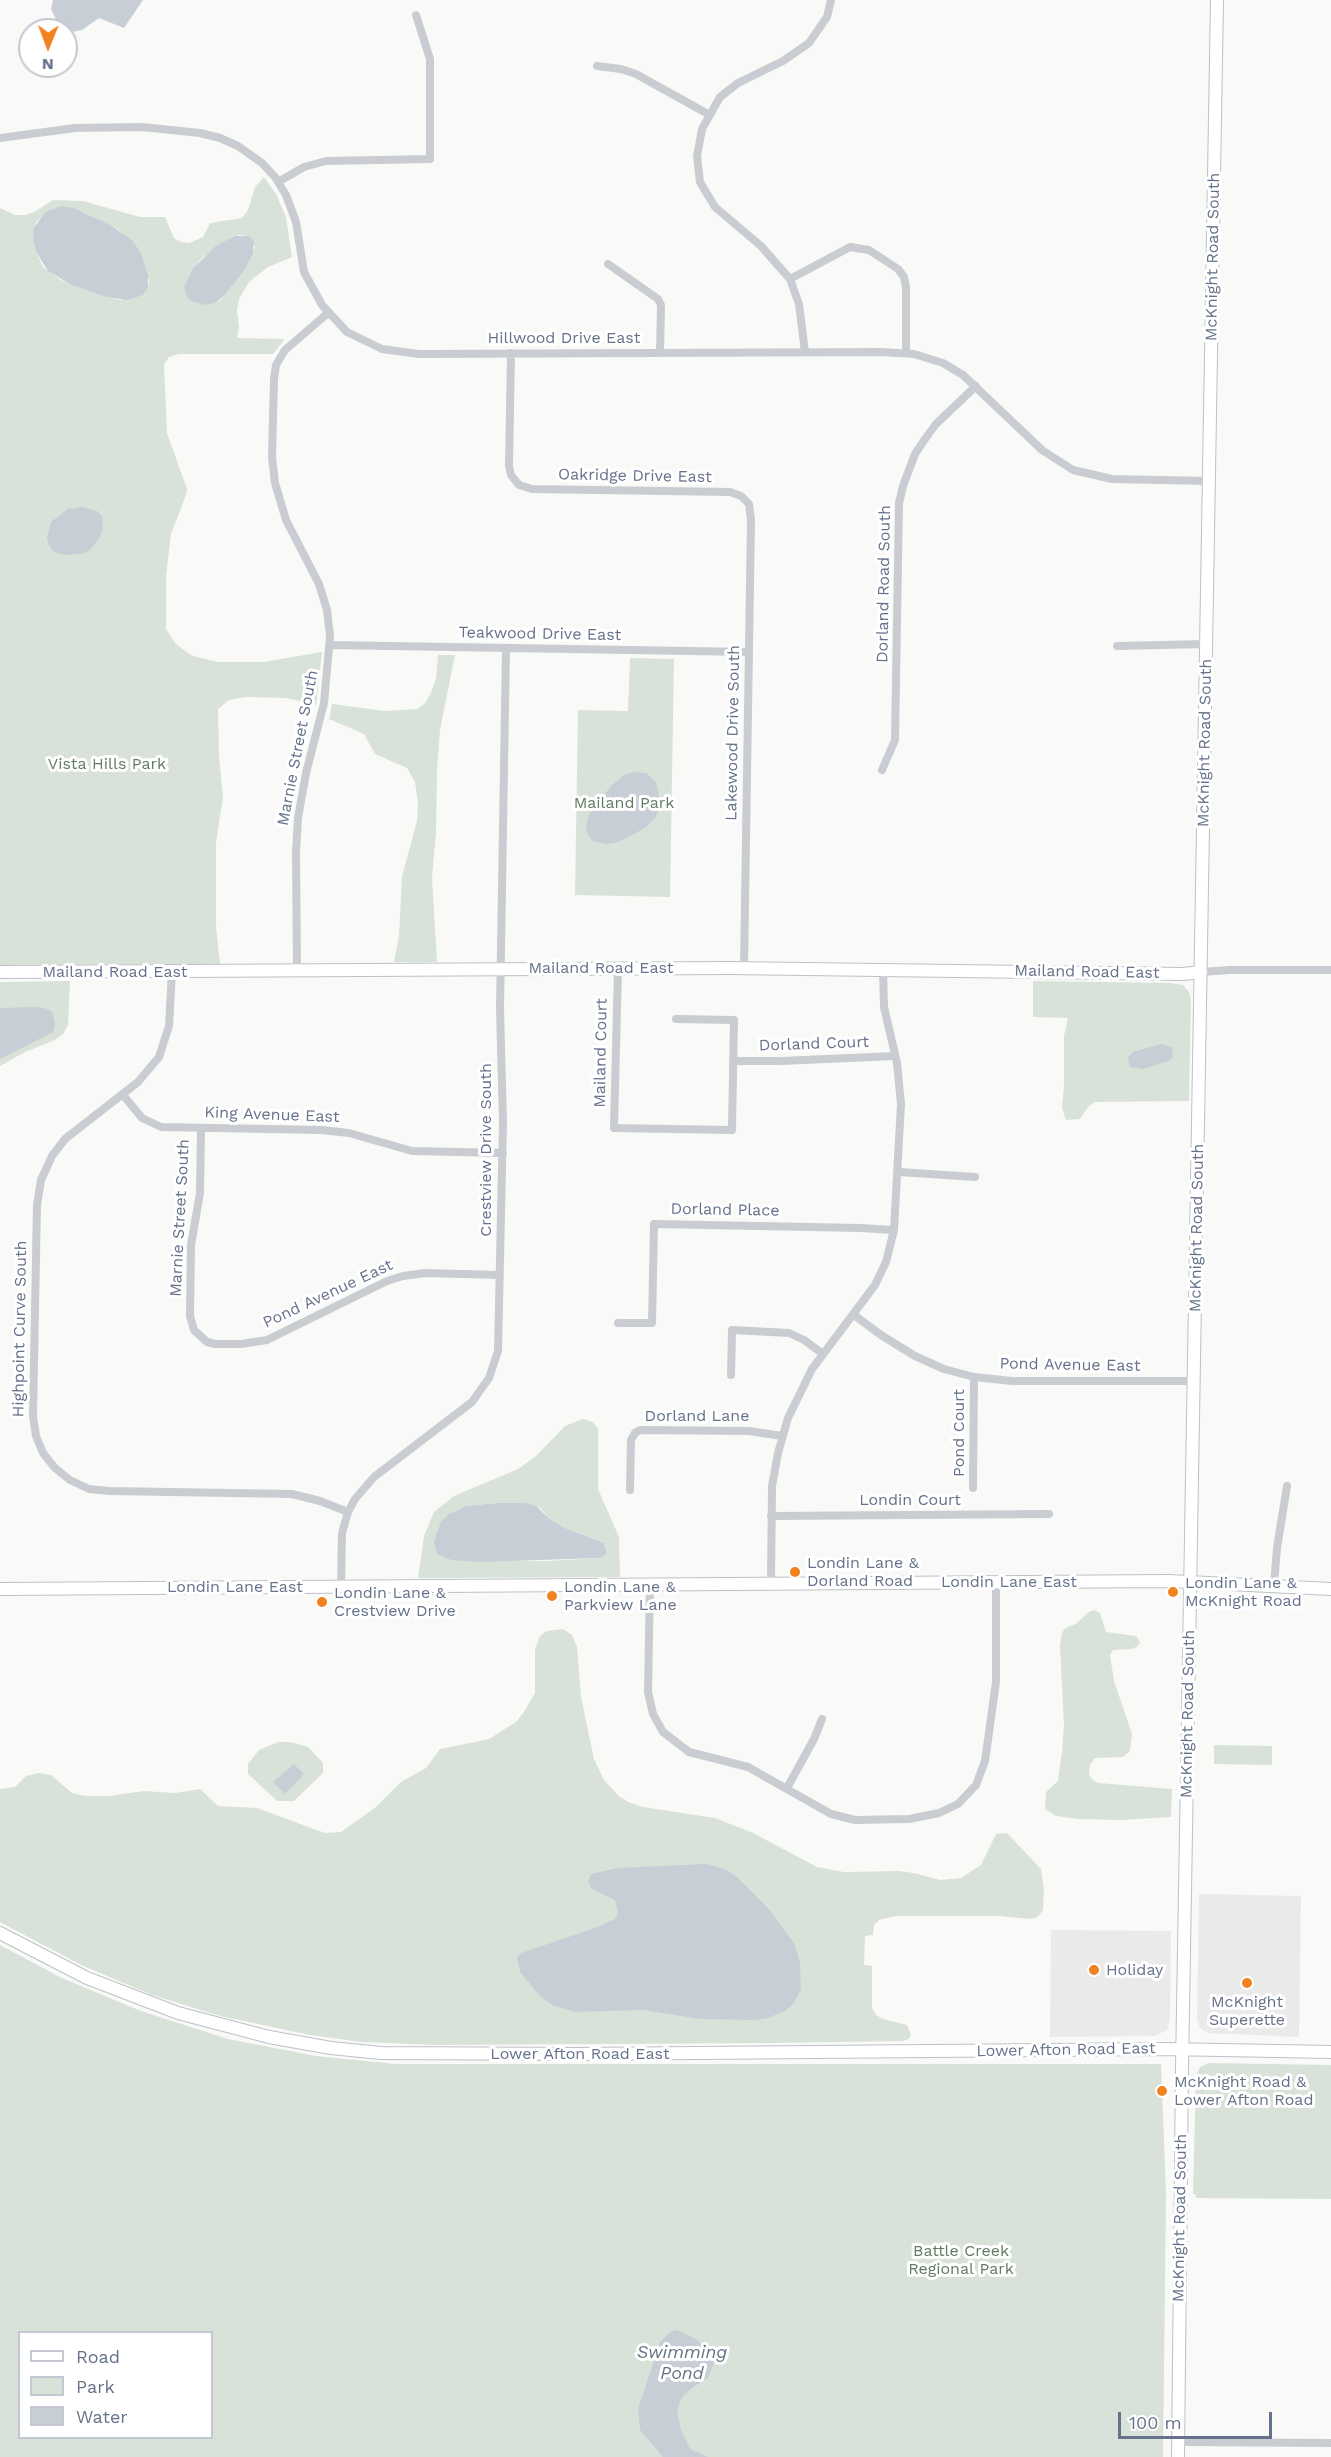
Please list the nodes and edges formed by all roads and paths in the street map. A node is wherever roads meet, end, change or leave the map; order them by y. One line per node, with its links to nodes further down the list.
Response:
1 (831, 0): 5 (street)
2 (1217, 0): 16 (street, McKnight Road South)
3 (416, 15): 7 (street)
4 (597, 66): 5 (street)
5 (708, 114): 9 (street)
6 (0, 138): 7 (street, Hillwood Drive East)
7 (278, 182): 10 (street, Hillwood Drive East)
8 (608, 264): 14 (street)
9 (790, 279): 11 (street); 12 (street)
10 (328, 313): 13 (street, Hillwood Drive East); 19 (street, Marnie Street South)
11 (805, 352): 12 (street, Hillwood Drive East); 14 (street, Hillwood Drive East)
12 (906, 352): 15 (street, Hillwood Drive East)
13 (511, 353): 14 (street, Hillwood Drive East); 17 (street, Oakridge Drive East)
14 (660, 353)
15 (976, 386): 16 (street, Hillwood Drive East); 23 (street, Dorland Road South)
16 (1209, 481): 18 (street, McKnight Road South)
17 (746, 499): 22 (street, Lakewood Drive South)
18 (1206, 644): 20 (street); 32 (street, McKnight Road South)
19 (330, 645): 21 (street, Teakwood Drive East); 30 (street, Marnie Street South)
20 (1117, 646)
21 (506, 648): 22 (street, Teakwood Drive East); 25 (street, Crestview Drive South)
22 (749, 652): 24 (street, Lakewood Drive South)
23 (882, 770)
24 (744, 968): 26 (street, Mailand Road East); 27 (street, Mailand Road East)
25 (501, 969): 26 (street, Mailand Road East); 30 (street, Mailand Road East); 39 (street, Crestview Drive South)
26 (618, 969): 38 (street, Mailand Court)
27 (883, 969): 32 (street, Mailand Road East); 34 (street)
28 (1331, 970): 32 (street)
29 (172, 971): 30 (street, Mailand Road East); 31 (street, Mailand Road East); 36 (street, Highpoint Curve South)
30 (297, 971)
31 (0, 972)
32 (1201, 972): 50 (street, McKnight Road South)
33 (676, 1019): 35 (street, Dorland Court)
34 (895, 1056): 35 (street, Dorland Court); 40 (street)
35 (733, 1061): 38 (street, Dorland Court)
36 (123, 1095): 37 (street, King Avenue East); 55 (street, Highpoint Curve South)
37 (201, 1128): 39 (street, King Avenue East); 46 (street, Marnie Street South)
38 (732, 1130)
39 (503, 1153): 43 (street, Crestview Drive South)
40 (899, 1172): 41 (street); 42 (street)
41 (975, 1177)
42 (894, 1230): 44 (street); 45 (street, Dorland Place)
43 (500, 1275): 46 (street, Pond Avenue East); 55 (street, Crestview Drive South)
44 (854, 1315): 47 (street); 49 (street, Pond Avenue East)
45 (618, 1323)
46 (205, 1341)
47 (823, 1354): 48 (street); 51 (street)
48 (731, 1375)
49 (974, 1377): 50 (street, Pond Avenue East); 53 (street, Pond Court)
50 (1194, 1381): 58 (street, McKnight Road South)
51 (782, 1436): 54 (street, Dorland Lane); 57 (street)
52 (1287, 1486): 62 (street)
53 (973, 1488)
54 (630, 1490)
55 (348, 1512): 63 (street, Crestview Drive South)
56 (1048, 1514): 57 (street, Londin Court)
57 (771, 1516): 60 (street)
58 (1191, 1581): 59 (street, Londin Lane East); 62 (street, Londin Lane East); 69 (street, McKnight Road South)
59 (996, 1582): 60 (street, Londin Lane East); 67 (street)
60 (771, 1583): 61 (street, Londin Lane East)
61 (650, 1584): 63 (street, Londin Lane East); 67 (street)
62 (1274, 1585): 65 (street, Londin Lane East)
63 (341, 1586): 64 (street, Londin Lane East)
64 (0, 1589)
65 (1331, 1589)
66 (822, 1719): 67 (street)
67 (787, 1788)
68 (0, 1933): 69 (street, Lower Afton Road East)
69 (1182, 2049): 70 (street, Lower Afton Road East); 71 (street, McKnight Road South)
70 (1331, 2052)
71 (1178, 2442): 72 (street); 73 (street, McKnight Road South)
72 (1331, 2443)
73 (1178, 2457)

